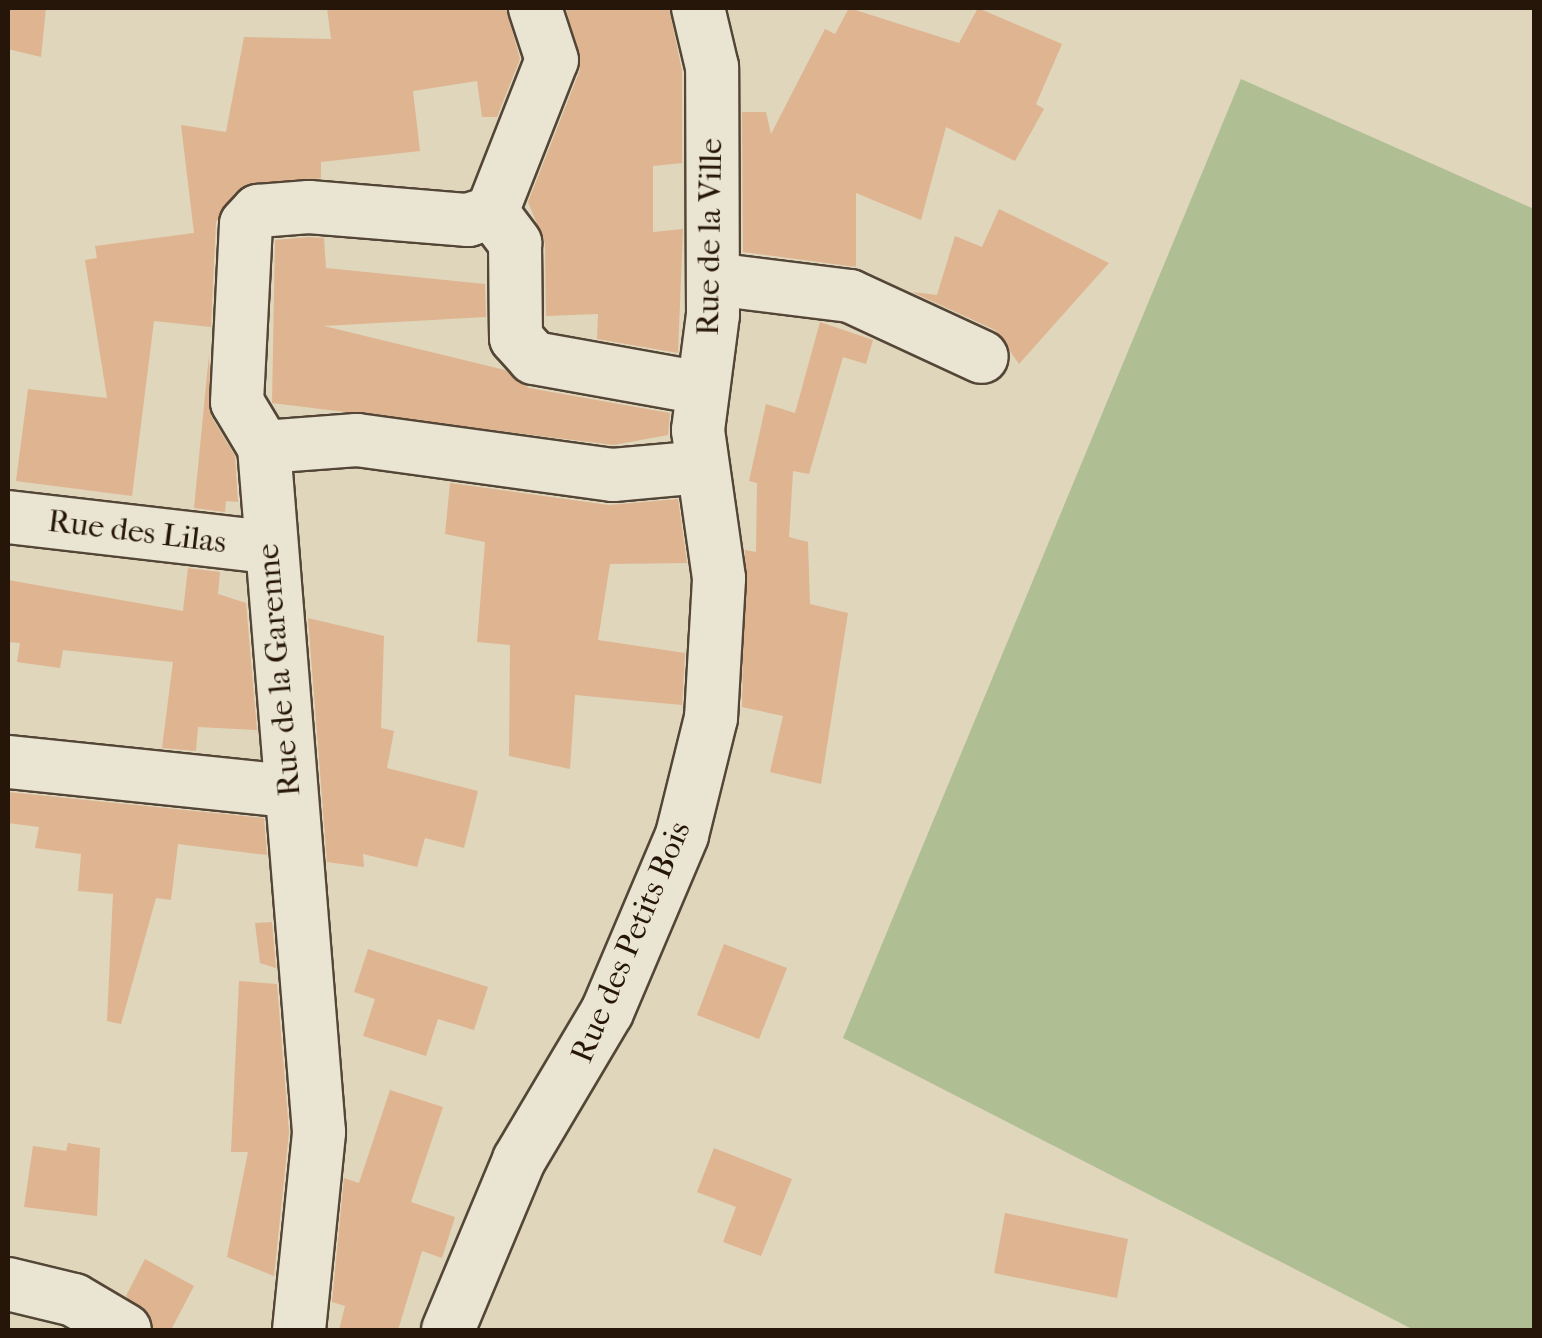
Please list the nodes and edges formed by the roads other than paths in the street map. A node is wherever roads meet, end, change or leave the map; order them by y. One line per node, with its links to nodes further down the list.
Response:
1 (535, 8): 3 (street)
2 (698, 8): 4 (street, Rue de la Ville)
3 (492, 212): 6 (street); 7 (street)
4 (713, 279): 5 (street); 6 (street, Rue de la Ville)
5 (982, 357)
6 (701, 388): 8 (street, Rue de la Ville)
7 (264, 448): 8 (street); 10 (street, Rue de la Garenne)
8 (701, 468): 16 (street, Rue des Petits Bois)
9 (8, 517): 10 (street, Rue des Lilas)
10 (267, 547): 12 (street, Rue de la Garenne)
11 (8, 762): 12 (street)
12 (290, 790): 15 (street, Rue de la Garenne)
13 (8, 1284): 14 (street)
14 (126, 1330)
15 (299, 1330)
16 (448, 1330)

